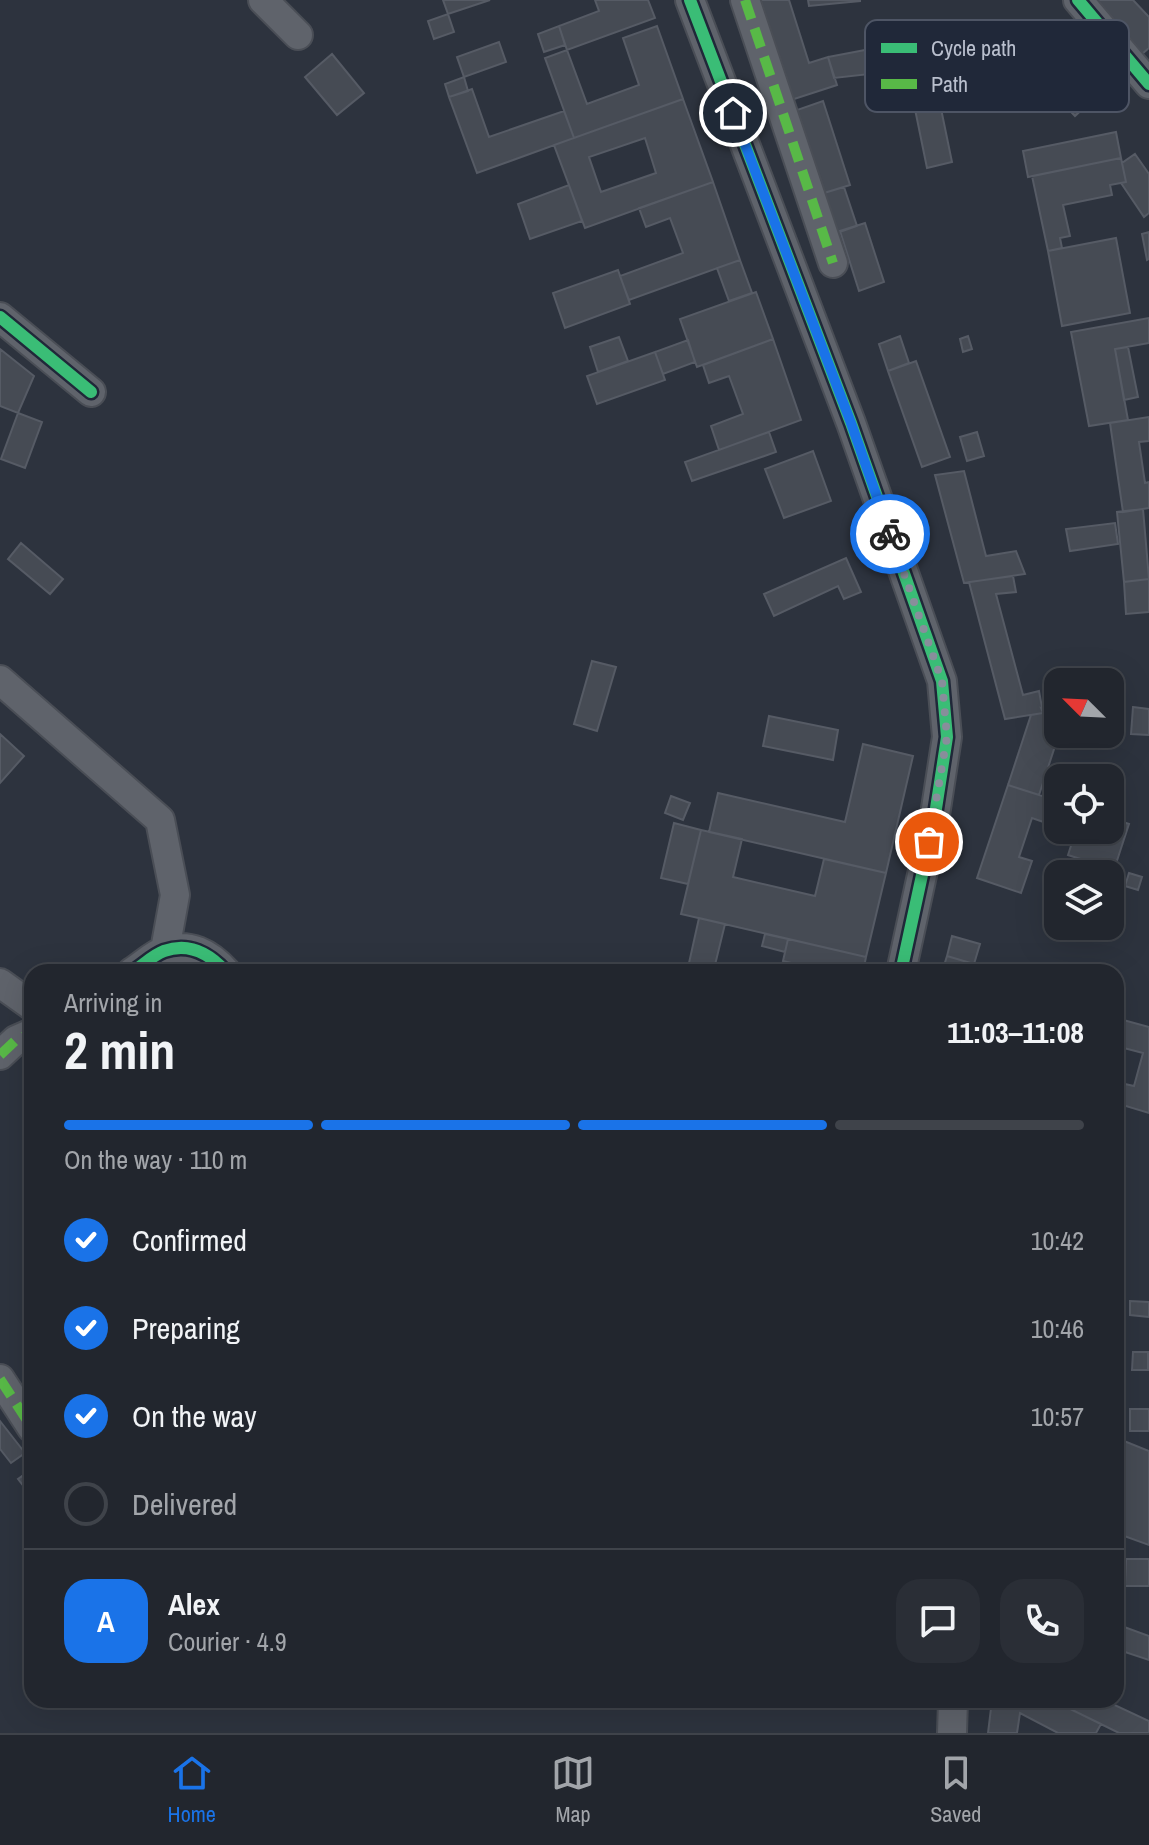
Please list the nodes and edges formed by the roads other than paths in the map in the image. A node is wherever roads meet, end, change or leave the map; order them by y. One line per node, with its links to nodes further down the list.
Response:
1 (263, 0): 6 (street)
2 (690, 0): 16 (street)
3 (745, 0): 9 (street)
4 (1078, 0): 5 (street)
5 (1095, 20)
6 (298, 35)
7 (1129, 60): 8 (street)
8 (1149, 84)
9 (833, 263)
10 (0, 317): 11 (street)
11 (91, 392)
12 (0, 680): 13 (street)
13 (165, 950): 14 (street); 15 (street)
14 (144, 964)
15 (219, 964)
16 (903, 964)
17 (0, 983): 18 (street)
18 (24, 1000)
19 (24, 1036): 20 (street)
20 (0, 1055)
21 (0, 1379): 22 (street)
22 (24, 1416)
23 (953, 1708): 24 (street)
24 (952, 1733)

